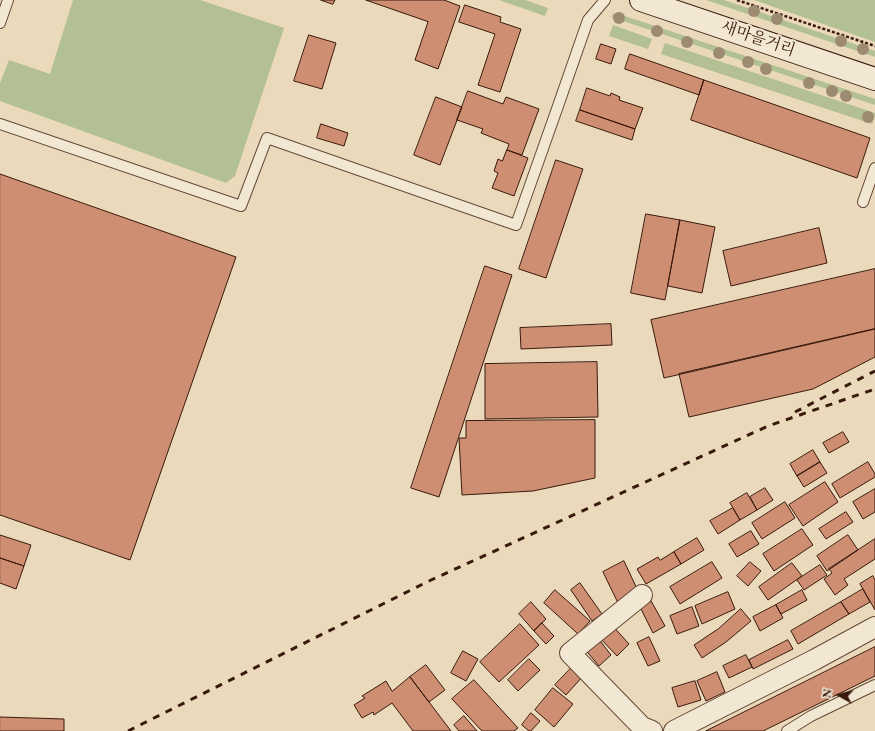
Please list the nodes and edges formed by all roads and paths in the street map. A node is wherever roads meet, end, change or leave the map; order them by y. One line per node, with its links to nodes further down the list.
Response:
1 (8, 0): 5 (lane)
2 (605, 0): 8 (lane)
3 (641, 0): 7 (main road, 새마을거리)
4 (738, 0): 6 (path)
5 (0, 23)
6 (875, 46)
7 (875, 79)
8 (0, 124)
9 (875, 168): 10 (lane)
10 (863, 202)
11 (642, 595): 14 (street)
12 (875, 627): 15 (street)
13 (875, 685): 16 (lane)
14 (652, 731)
15 (674, 731)
16 (787, 731)

